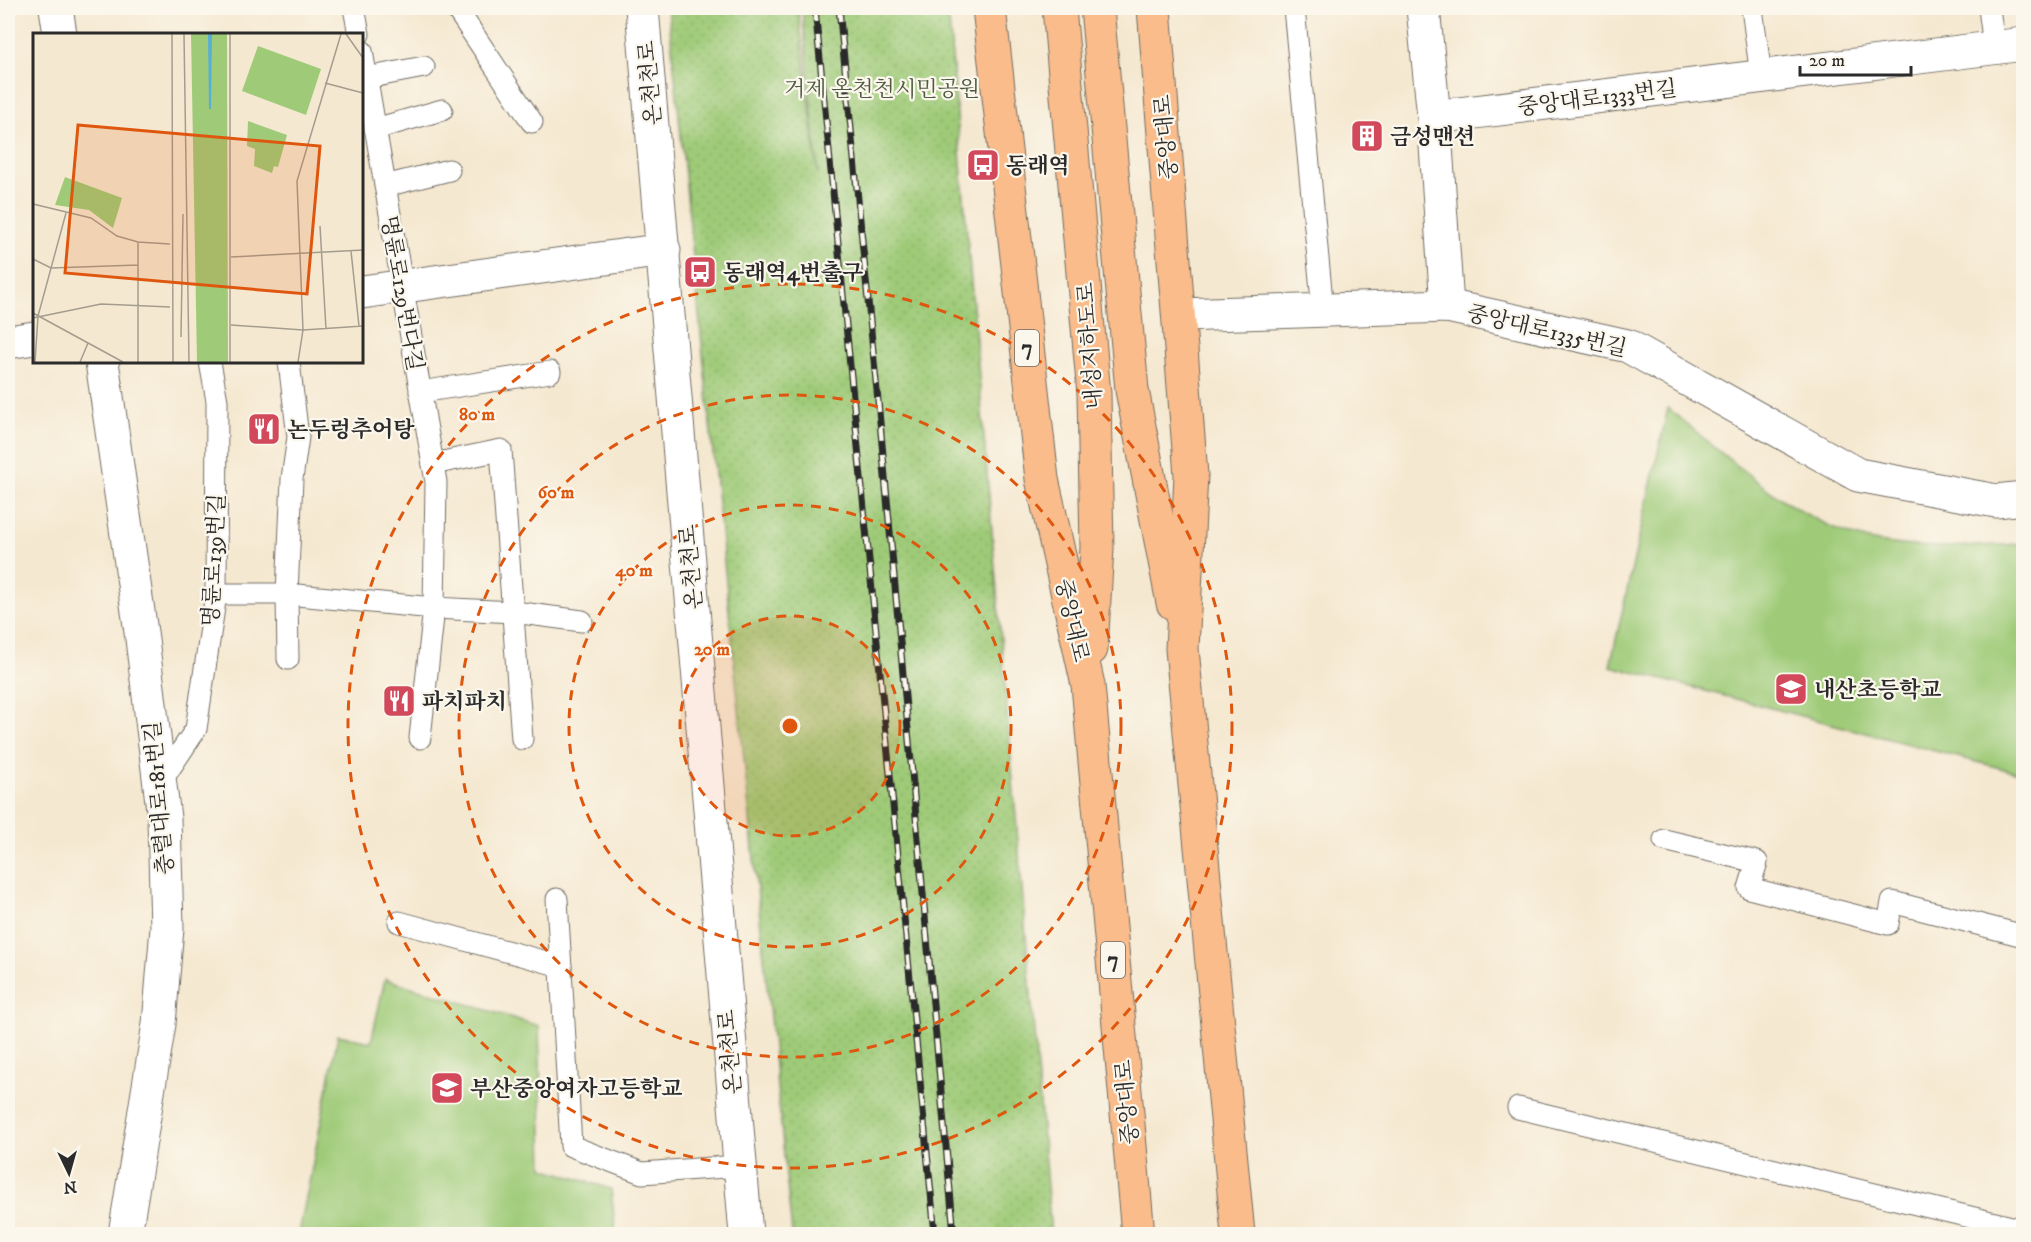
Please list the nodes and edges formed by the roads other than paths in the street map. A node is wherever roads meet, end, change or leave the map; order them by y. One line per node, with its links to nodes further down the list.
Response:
1 (56, 8): 13 (street)
2 (356, 8): 14 (lane)
3 (456, 8): 22 (lane)
4 (642, 8): 26 (street, 온천천로)
5 (989, 8): 48 (main road, 중앙대로 / 7)
6 (1059, 8): 48 (main road, 내성지하도로)
7 (1096, 8): 46 (main road, 내성지하도로)
8 (1154, 8): 31 (main road, 중앙대로)
9 (1294, 8): 30 (lane)
10 (1423, 8): 21 (street)
11 (1752, 8): 18 (lane)
12 (1989, 8): 15 (lane)
13 (60, 33)
14 (359, 33)
15 (2009, 46): 18 (street, 중앙대로1333번길)
16 (363, 58): 19 (lane, 명륜로129번다길)
17 (424, 67): 19 (lane)
18 (1761, 76): 21 (street, 중앙대로1333번길)
19 (366, 78): 23 (lane, 명륜로129번다길)
20 (442, 110): 23 (lane)
21 (1434, 117): 29 (street)
22 (532, 123)
23 (375, 129): 25 (lane, 명륜로129번다길)
24 (449, 170): 25 (lane)
25 (385, 186): 27 (lane, 명륜로129번다길)
26 (664, 250): 27 (street); 58 (street, 온천천로)
27 (402, 286): 28 (street); 38 (lane, 명륜로129번다길)
28 (363, 292)
29 (1447, 306): 30 (street, 중앙대로1335번길); 40 (street, 중앙대로1335번길)
30 (1323, 311): 31 (street, 중앙대로1335번길)
31 (1180, 315): 46 (main road, 중앙대로)
32 (33, 338): 33 (street)
33 (8, 342)
34 (102, 363): 51 (street, 충렬대로181번길)
35 (210, 363): 41 (lane, 명륜로139번길)
36 (289, 363): 42 (lane)
37 (550, 372): 38 (lane)
38 (420, 392): 39 (lane, 명륜로129번다길)
39 (433, 464): 43 (lane, 명륜로129번다길); 44 (lane)
40 (2024, 498)
41 (216, 594): 42 (lane); 51 (lane, 명륜로139번길)
42 (287, 594): 43 (lane); 47 (lane)
43 (434, 608): 44 (lane); 49 (lane, 명륜로129번다길)
44 (514, 612): 45 (lane); 50 (lane)
45 (582, 621)
46 (1182, 649): 63 (main road, 중앙대로)
47 (288, 659)
48 (1088, 686): 62 (main road, 중앙대로 / 7)
49 (420, 738)
50 (522, 739)
51 (160, 783): 60 (street, 충렬대로181번길)
52 (1664, 840): 55 (lane)
53 (557, 898): 56 (lane)
54 (399, 922): 56 (lane)
55 (2024, 936)
56 (561, 966): 58 (lane)
57 (1518, 1108): 59 (lane)
58 (739, 1166): 61 (street, 온천천로)
59 (2024, 1230)
60 (126, 1234)
61 (746, 1234)
62 (1138, 1234)
63 (1238, 1234)

